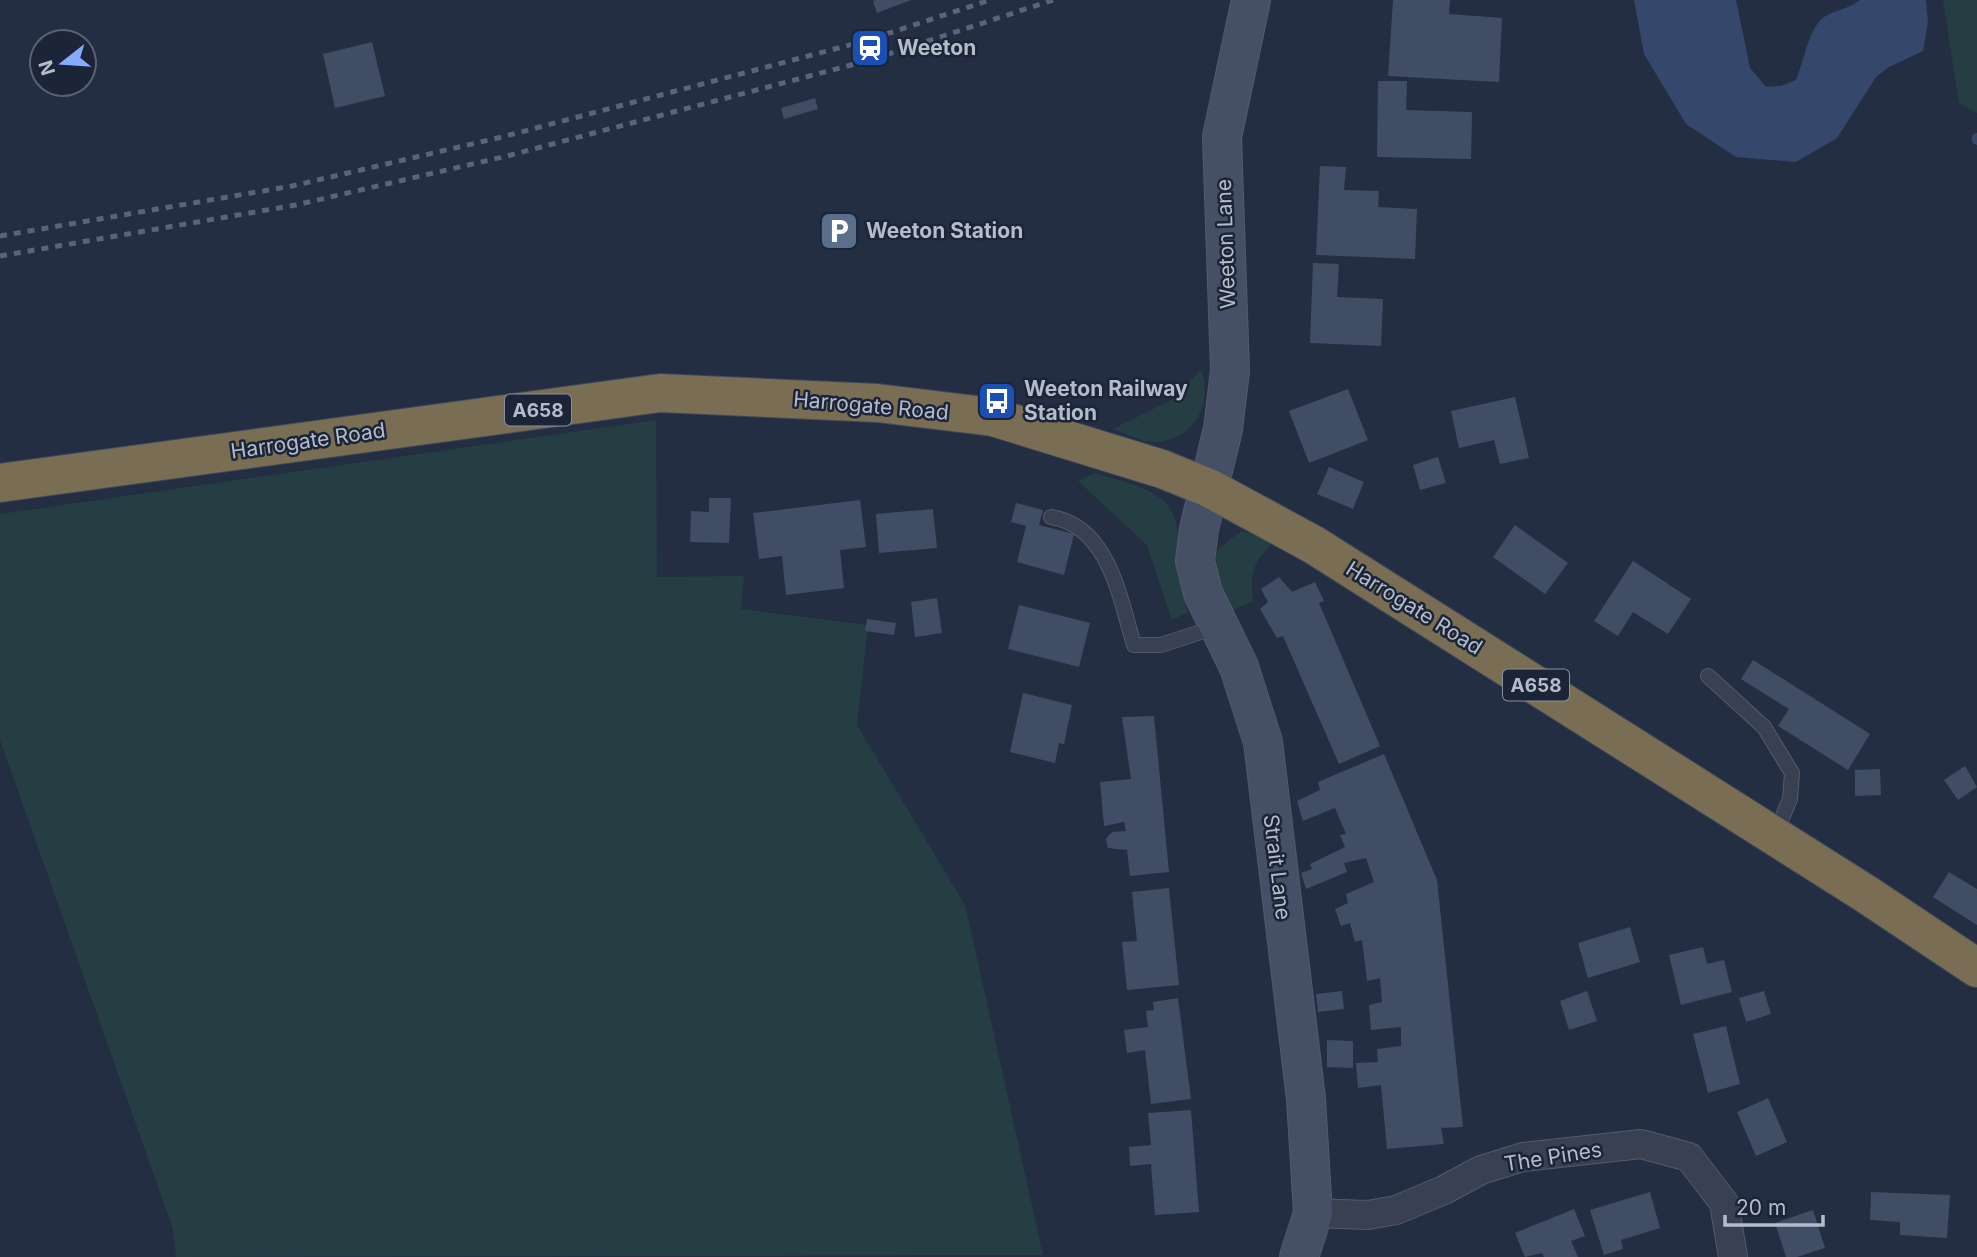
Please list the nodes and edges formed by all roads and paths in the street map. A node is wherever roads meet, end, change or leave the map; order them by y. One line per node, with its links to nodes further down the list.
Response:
1 (1251, 0): 3 (street, Weeton Lane)
2 (0, 483): 3 (highway, Harrogate Road / A658)
3 (1209, 488): 5 (street, Strait Lane); 7 (highway, Harrogate Road / A658)
4 (1051, 517): 5 (lane)
5 (1218, 627): 9 (street, Strait Lane)
6 (1708, 676): 7 (lane)
7 (1774, 836): 8 (highway, Harrogate Road / A658)
8 (1977, 968)
9 (1312, 1213): 10 (street, Strait Lane); 11 (street, The Pines)
10 (1299, 1257)
11 (1734, 1257)

